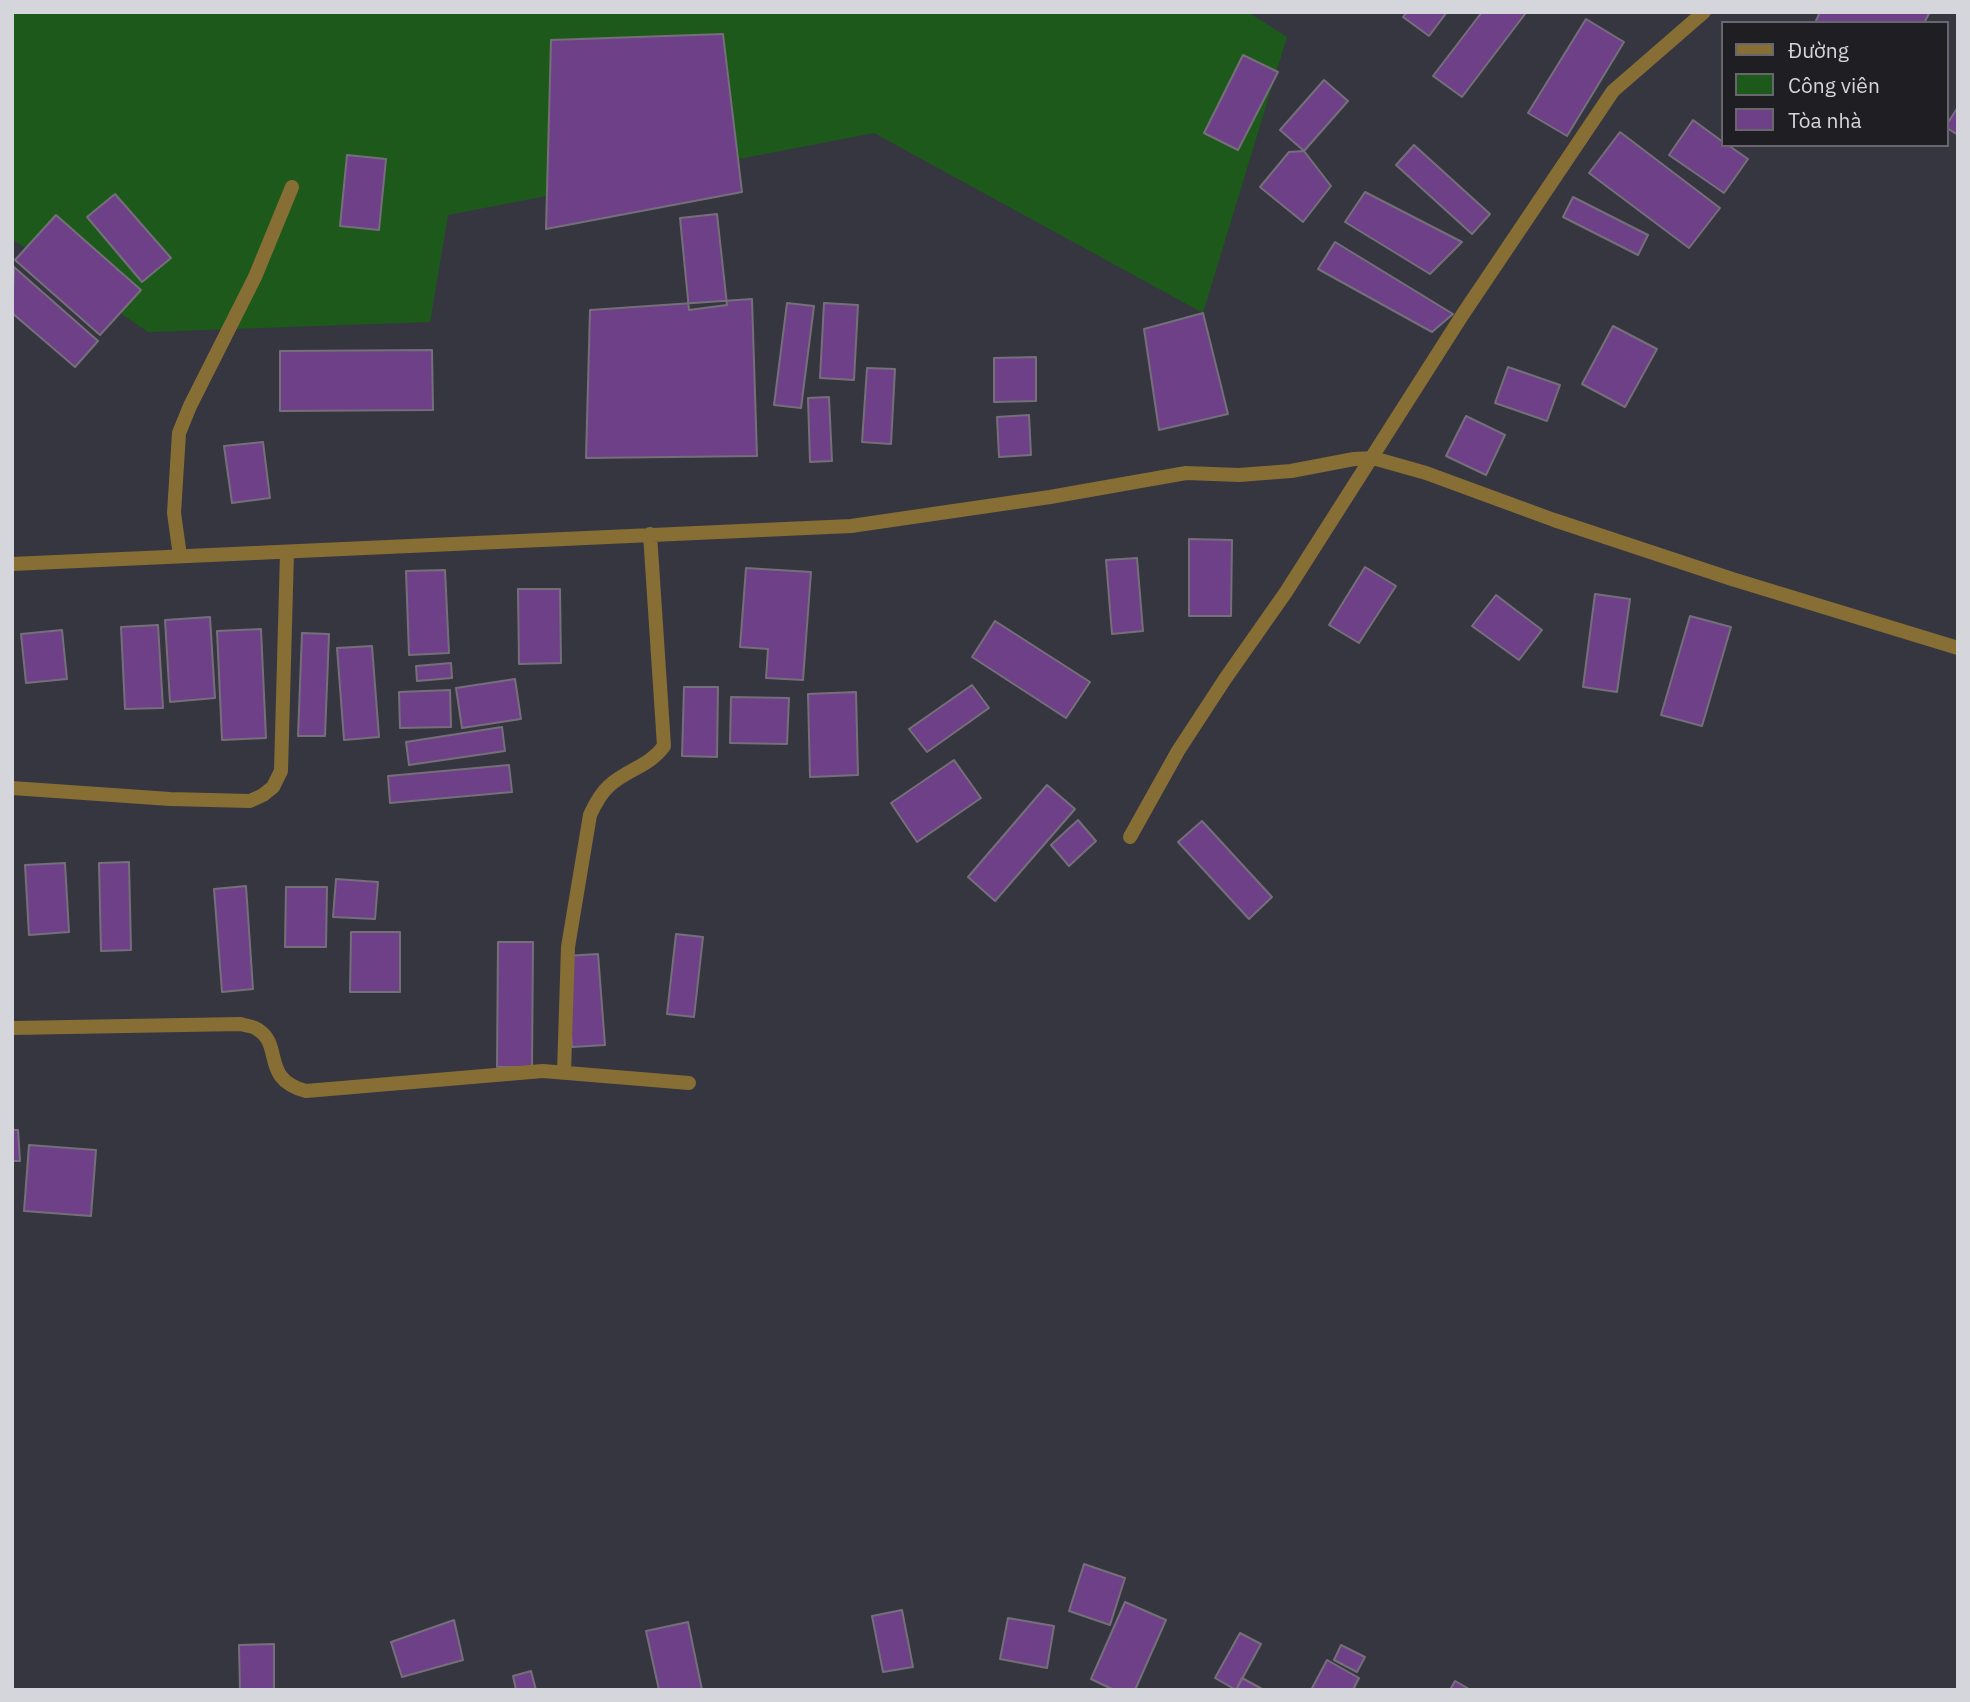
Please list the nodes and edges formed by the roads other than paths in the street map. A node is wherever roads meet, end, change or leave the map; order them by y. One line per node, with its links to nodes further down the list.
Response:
1 (1704, 12): 3 (street)
2 (292, 187): 6 (street)
3 (1373, 458): 4 (street); 8 (street); 10 (street)
4 (650, 534): 5 (street); 12 (street)
5 (287, 553): 6 (street); 9 (street)
6 (180, 555): 7 (street)
7 (12, 564)
8 (1958, 648)
9 (12, 788)
10 (1130, 837)
11 (12, 1028): 12 (street)
12 (564, 1072): 13 (street)
13 (689, 1083)

